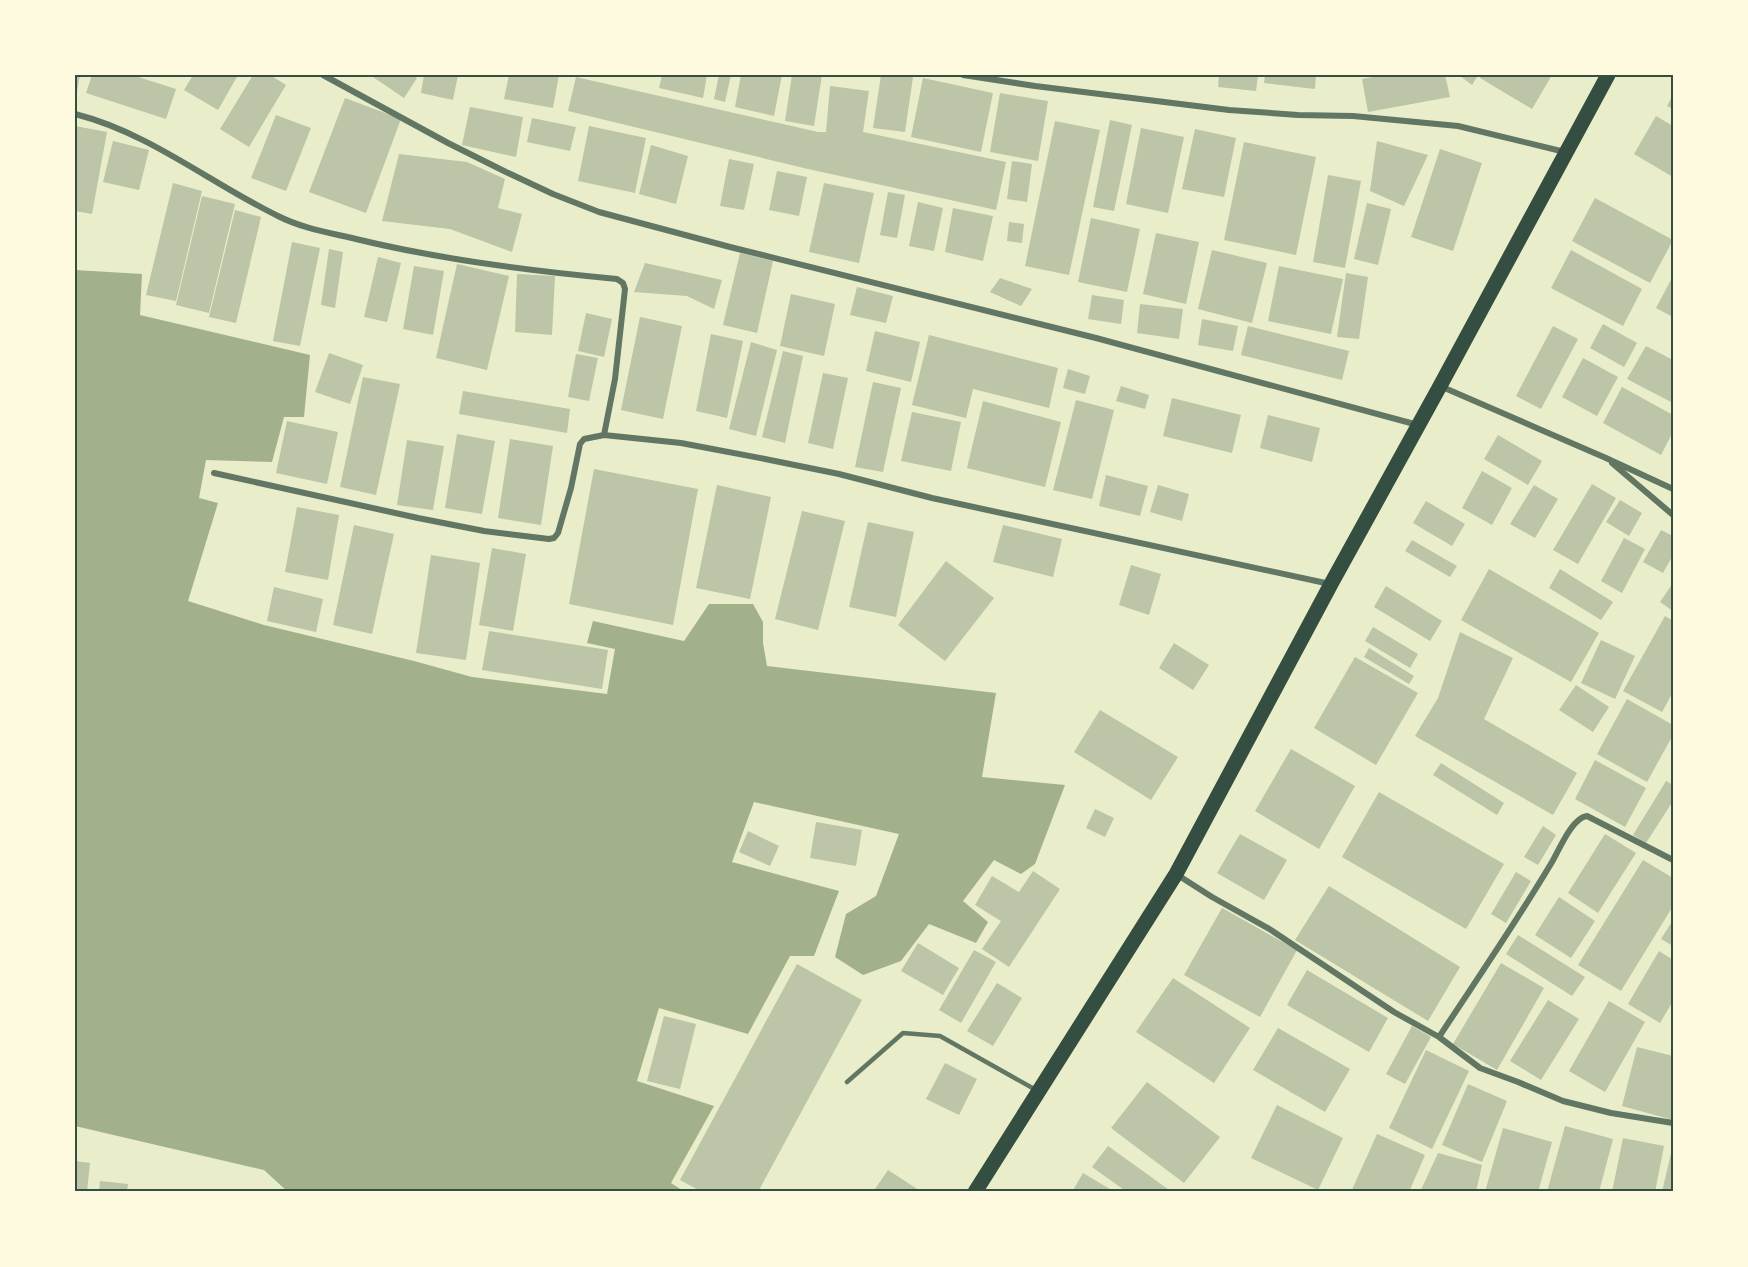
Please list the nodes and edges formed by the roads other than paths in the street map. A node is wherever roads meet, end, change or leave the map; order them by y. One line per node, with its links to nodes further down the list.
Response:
1 (323, 75): 7 (street)
2 (963, 75): 5 (street)
3 (1608, 75): 5 (main road)
4 (75, 114): 8 (street)
5 (1566, 152): 6 (main road)
6 (1440, 386): 7 (main road); 9 (street)
7 (1418, 425): 13 (main road)
8 (604, 435): 10 (street); 13 (street)
9 (1606, 458): 11 (street); 12 (street)
10 (214, 473)
11 (1673, 489)
12 (1673, 515)
13 (1331, 584): 15 (main road)
14 (1673, 860): 16 (street)
15 (1176, 874): 16 (street); 18 (main road)
16 (1439, 1037): 19 (street)
17 (847, 1082): 18 (lane)
18 (1038, 1091): 20 (main road)
19 (1673, 1123)
20 (975, 1192)

